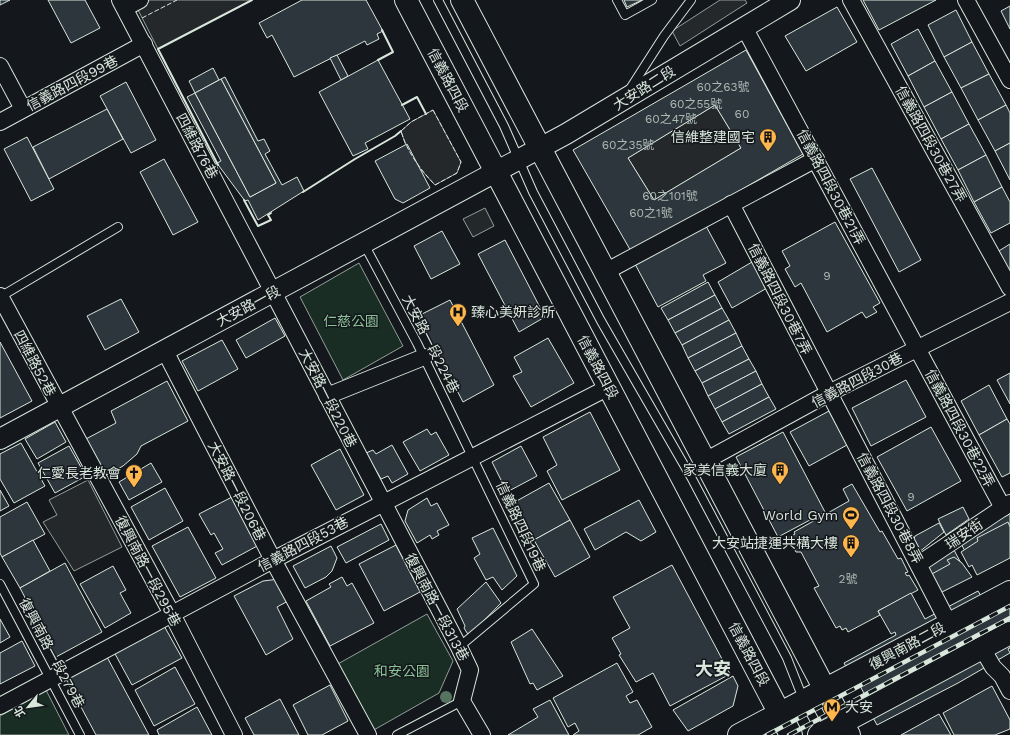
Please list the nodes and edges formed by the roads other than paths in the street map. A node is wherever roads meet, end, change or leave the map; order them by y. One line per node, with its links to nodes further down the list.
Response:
1 (140, 0): 11 (street)
2 (406, 0): 22 (main road, 信義路四段)
3 (438, 0): 21 (lane, 信義路四段)
4 (462, 0): 19 (main road)
5 (617, 0): 6 (lane)
6 (652, 0)
7 (690, 0): 16 (lane)
8 (790, 0): 12 (street, 大安路二段)
9 (852, 0): 27 (street, 信義路四段30巷27弄)
10 (966, 0): 15 (street)
11 (123, 4): 13 (street, 四維路76巷)
12 (744, 27): 16 (street, 大安路二段); 20 (street, 信義路四段30巷21弄)
13 (144, 44): 17 (street, 信義路四段99巷); 28 (street, 四維路76巷)
14 (0, 66): 17 (street)
15 (1010, 80)
16 (623, 102): 19 (street, 大安路二段)
17 (23, 109): 18 (street, 信義路四段99巷)
18 (0, 122)
19 (540, 149): 21 (street, 大安路二段); 26 (main road)
20 (816, 159): 23 (street); 31 (street, 信義路四段30巷21弄)
21 (519, 160): 22 (street, 大安路二段); 56 (lane, 信義路四段)
22 (496, 173): 25 (street, 大安路一段); 34 (main road, 信義路四段)
23 (731, 204): 26 (street); 35 (street, 信義路四段30巷7弄)
24 (118, 227): 29 (lane)
25 (364, 244): 28 (street, 大安路一段); 33 (lane, 大安路一段224巷)
26 (605, 272): 40 (main road)
27 (1010, 288)
28 (273, 293): 32 (street, 大安路一段); 36 (street, 大安路一段220巷)
29 (0, 297): 37 (street, 四維路52巷)
30 (1010, 302): 31 (street, 信義路四段30巷)
31 (918, 348): 35 (street, 信義路四段30巷); 42 (street, 信義路四段30巷22弄)
32 (165, 351): 37 (street, 大安路一段); 43 (street, 大安路一段206巷)
33 (424, 357): 36 (street); 39 (lane, 大安路一段224巷)
34 (609, 387): 39 (street, 信義路四段53巷); 58 (main road, 信義路四段)
35 (829, 393): 40 (street, 信義路四段30巷); 44 (street, 信義路四段30巷8弄)
36 (326, 396): 41 (street, 大安路一段220巷)
37 (59, 408): 38 (street, 大安路一段); 47 (street, 復興南路一段295巷)
38 (0, 439)
39 (473, 456): 41 (street, 信義路四段53巷); 50 (lane, 信義路四段19巷)
40 (705, 461): 53 (main road)
41 (382, 503): 43 (street, 信義路四段53巷); 50 (street, 復興南路一段313巷)
42 (1008, 505): 44 (street, 瑞安街)
43 (272, 560): 47 (street, 信義路四段53巷); 62 (street, 大安路一段206巷)
44 (919, 564): 48 (street, 信義路四段30巷8弄)
45 (0, 584): 52 (lane, 復興南路一段279巷)
46 (1010, 592): 48 (main road, 復興南路二段)
47 (172, 614): 52 (street, 信義路四段53巷); 61 (street, 復興南路一段295巷)
48 (949, 624): 53 (main road, 復興南路二段)
49 (1010, 633): 51 (main road)
50 (459, 647): 55 (street, 復興南路一段313巷)
51 (982, 648): 54 (street); 59 (main road)
52 (51, 679): 57 (street, 信義路四段53巷); 60 (lane, 復興南路一段279巷)
53 (825, 690): 56 (main road, 復興南路二段); 59 (main road)
54 (1010, 690)
55 (462, 701): 63 (lane); 64 (street)
56 (804, 701): 58 (main road, 復興南路二段); 67 (lane, 信義路四段)
57 (0, 706)
58 (780, 714): 65 (main road, 復興南路二段); 66 (main road, 信義路四段)
59 (845, 729): 67 (main road)
60 (80, 735)
61 (234, 735)
62 (368, 735)
63 (397, 735)
64 (482, 735)
65 (739, 735)
66 (791, 735)
67 (821, 735)

